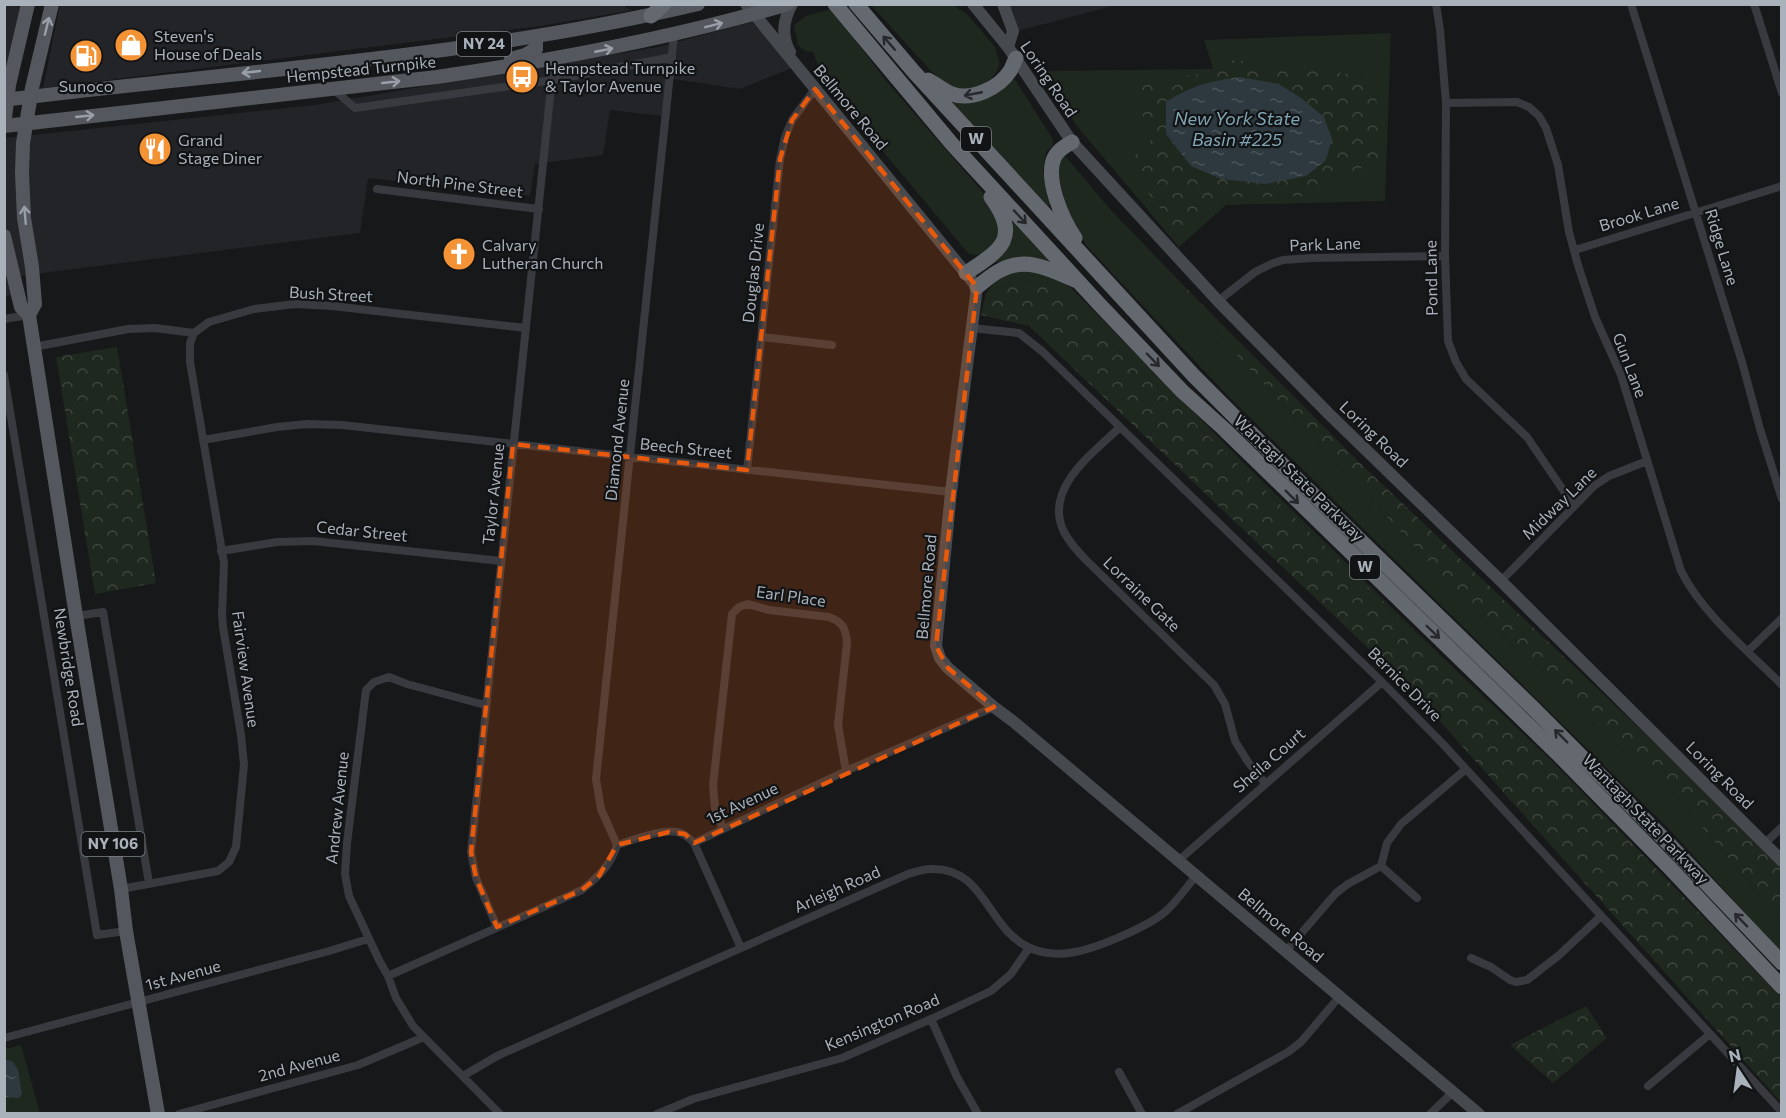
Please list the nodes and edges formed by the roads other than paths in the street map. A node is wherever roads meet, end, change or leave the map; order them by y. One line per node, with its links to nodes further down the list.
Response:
1 (28, 4): 28 (main road)
2 (52, 4): 27 (main road, NY 106, one-way to 2)
3 (664, 4): 14 (highway)
4 (698, 4): 14 (main road, Hempstead Turnpike / NY 24)
5 (790, 4): 13 (main road, Hempstead Turnpike / NY 24); 20 (main road)
6 (835, 4): 33 (highway, Wantagh State Parkway / W)
7 (856, 4): 21 (highway, Wantagh State Parkway / W, one-way to 7)
8 (974, 4): 17 (main road, Loring Road)
9 (1003, 4): 17 (main road)
10 (1436, 4): 29 (street, Pond Lane)
11 (1631, 4): 37 (street, Ridge Lane)
12 (1754, 4): 26 (street)
13 (750, 9): 15 (main road, Hempstead Turnpike / NY 24, one-way to 13); 20 (main road, Bellmore Road)
14 (651, 16): 16 (main road, Hempstead Turnpike / NY 24)
15 (674, 34): 18 (street, Diamond Avenue); 19 (main road, Hempstead Turnpike / NY 24, one-way to 15)
16 (536, 37): 22 (main road); 27 (main road, Hempstead Turnpike / NY 24, one-way to 27)
17 (1012, 53): 21 (highway, one-way to 21); 32 (main road, Loring Road)
18 (672, 57): 23 (street); 58 (street, Diamond Avenue)
19 (554, 59): 22 (main road, Hempstead Turnpike / NY 24); 23 (street, Taylor Avenue)
20 (798, 70): 25 (main road, Bellmore Road)
21 (914, 72): 41 (highway, Wantagh State Parkway / W)
22 (437, 77): 24 (main road, Hempstead Turnpike / NY 24, one-way to 22)
23 (553, 80): 24 (street); 36 (street, Taylor Avenue)
24 (333, 88): 30 (main road, Hempstead Turnpike / NY 24, one-way to 24)
25 (815, 89): 42 (main road, Bellmore Road); 51 (street, Douglas Drive)
26 (1782, 93)
27 (31, 96): 28 (main road, Hempstead Turnpike / NY 24); 30 (main road, Newbridge Road / NY 106)
28 (6, 100): 31 (main road)
29 (1446, 103): 39 (street, Gun Lane); 40 (street, Pond Lane)
30 (27, 123): 31 (main road, Hempstead Turnpike / NY 24); 46 (main road, Newbridge Road / NY 106, one-way to 30)
31 (4, 126)
32 (1072, 142): 41 (highway); 45 (main road, Loring Road)
33 (952, 144): 42 (highway); 43 (highway, Wantagh State Parkway / W, one-way to 43)
34 (1782, 186): 37 (street, Brook Lane)
35 (377, 189): 36 (street, North Pine Street)
36 (539, 209): 48 (street, Taylor Avenue)
37 (1696, 213): 39 (street, Brook Lane); 62 (street, Ridge Lane)
38 (4, 236): 46 (main road, Newbridge Road / NY 106)
39 (1575, 250): 59 (street, Gun Lane)
40 (1445, 256): 45 (street, Park Lane); 63 (street, Pond Lane)
41 (1098, 272): 97 (highway, Wantagh State Parkway / W, one-way to 41)
42 (966, 273): 44 (main road, Bellmore Road)
43 (1080, 282): 44 (highway); 99 (highway, Wantagh State Parkway / W, one-way to 99)
44 (977, 287): 49 (main road, Bellmore Road)
45 (1218, 301): 66 (main road, Loring Road)
46 (29, 315): 47 (street); 53 (main road, Newbridge Road / NY 106)
47 (4, 319)
48 (526, 328): 50 (street, Bush Street); 57 (street, Taylor Avenue)
49 (971, 328): 55 (street, Bernice Drive); 61 (main road, Bellmore Road)
50 (194, 333): 53 (street); 56 (street, Fairview Avenue)
51 (762, 337): 52 (street); 60 (street, Douglas Drive)
52 (832, 345)
53 (34, 347): 67 (main road, Newbridge Road / NY 106)
54 (4, 375): 91 (street, Newbridge Road)
55 (1119, 428): 70 (street, Bernice Drive); 76 (street, Lorraine Gate)
56 (203, 440): 57 (street, Beech Street); 64 (street, Fairview Avenue)
57 (513, 444): 58 (street, Beech Street); 65 (street, Taylor Avenue)
58 (630, 457): 60 (street, Beech Street); 81 (street, Diamond Avenue)
59 (1647, 461): 63 (street, Midway Lane); 69 (street, Gun Lane)
60 (747, 470): 61 (street, Beech Street)
61 (951, 492): 73 (main road, Bellmore Road)
62 (1782, 500)
63 (1574, 506): 66 (street, Midway Lane)
64 (221, 551): 65 (street, Cedar Street); 86 (street, Fairview Avenue)
65 (501, 561): 72 (street, Taylor Avenue)
66 (1501, 581): 80 (main road, Loring Road)
67 (76, 616): 86 (street, Newbridge Road); 87 (main road, Newbridge Road / NY 106)
68 (1782, 618): 69 (street)
69 (1748, 651): 71 (street, Gun Lane)
70 (1382, 682): 74 (street, Bernice Drive); 76 (street, Sheila Court)
71 (1782, 685)
72 (485, 705): 90 (street, Taylor Avenue); 92 (street, Andrew Avenue)
73 (994, 707): 75 (street, 1st Avenue); 82 (main road, Bellmore Road)
74 (1466, 769): 84 (street); 89 (street, Bernice Drive)
75 (846, 771): 78 (street, 1st Avenue); 78 (street, Earl Place)
76 (1265, 783): 82 (street, Sheila Court)
77 (1782, 827): 80 (street)
78 (723, 829): 79 (street, 1st Avenue)
79 (694, 843): 81 (street, 1st Avenue); 93 (street)
80 (1765, 843): 83 (main road, Loring Road)
81 (617, 845): 90 (street)
82 (1178, 861): 85 (main road, Bellmore Road)
83 (1782, 861)
84 (1381, 866): 88 (street); 95 (street)
85 (1196, 876): 94 (street, Arleigh Road); 95 (main road, Bellmore Road)
86 (149, 883): 87 (street, Fairview Avenue)
87 (121, 889): 91 (main road, Newbridge Road / NY 106)
88 (1417, 898)
89 (1601, 916): 96 (street); 103 (street, Bernice Drive)
90 (497, 927): 98 (street)
91 (126, 931): 101 (main road, Newbridge Road / NY 106)
92 (368, 939): 98 (street, Andrew Avenue); 101 (street, 1st Avenue)
93 (741, 948): 94 (street, Arleigh Road); 107 (street, Arleigh Road)
94 (1029, 948): 102 (street, Kensington Road)
95 (1286, 951): 100 (main road, Bellmore Road)
96 (1471, 958)
97 (1782, 963)
98 (388, 976): 104 (street, Andrew Avenue)
99 (1782, 987)
100 (1340, 996): 109 (main road, Bellmore Road); 117 (street)
101 (139, 1002): 105 (street, 1st Avenue); 111 (main road, Newbridge Road / NY 106)
102 (931, 1019): 114 (street, Kensington Road); 115 (street)
103 (1710, 1034): 108 (street); 110 (street, Bernice Drive)
104 (423, 1037): 107 (street, Andrew Avenue); 112 (street, 2nd Avenue)
105 (4, 1038)
106 (1119, 1072): 116 (street)
107 (463, 1076): 113 (street, Andrew Avenue)
108 (1648, 1086)
109 (1453, 1092): 118 (street); 119 (main road, Bellmore Road)
110 (1782, 1112)
111 (158, 1113)
112 (179, 1113)
113 (500, 1113)
114 (657, 1113)
115 (978, 1113)
116 (1142, 1113)
117 (1177, 1113)
118 (1430, 1113)
119 (1479, 1113)

